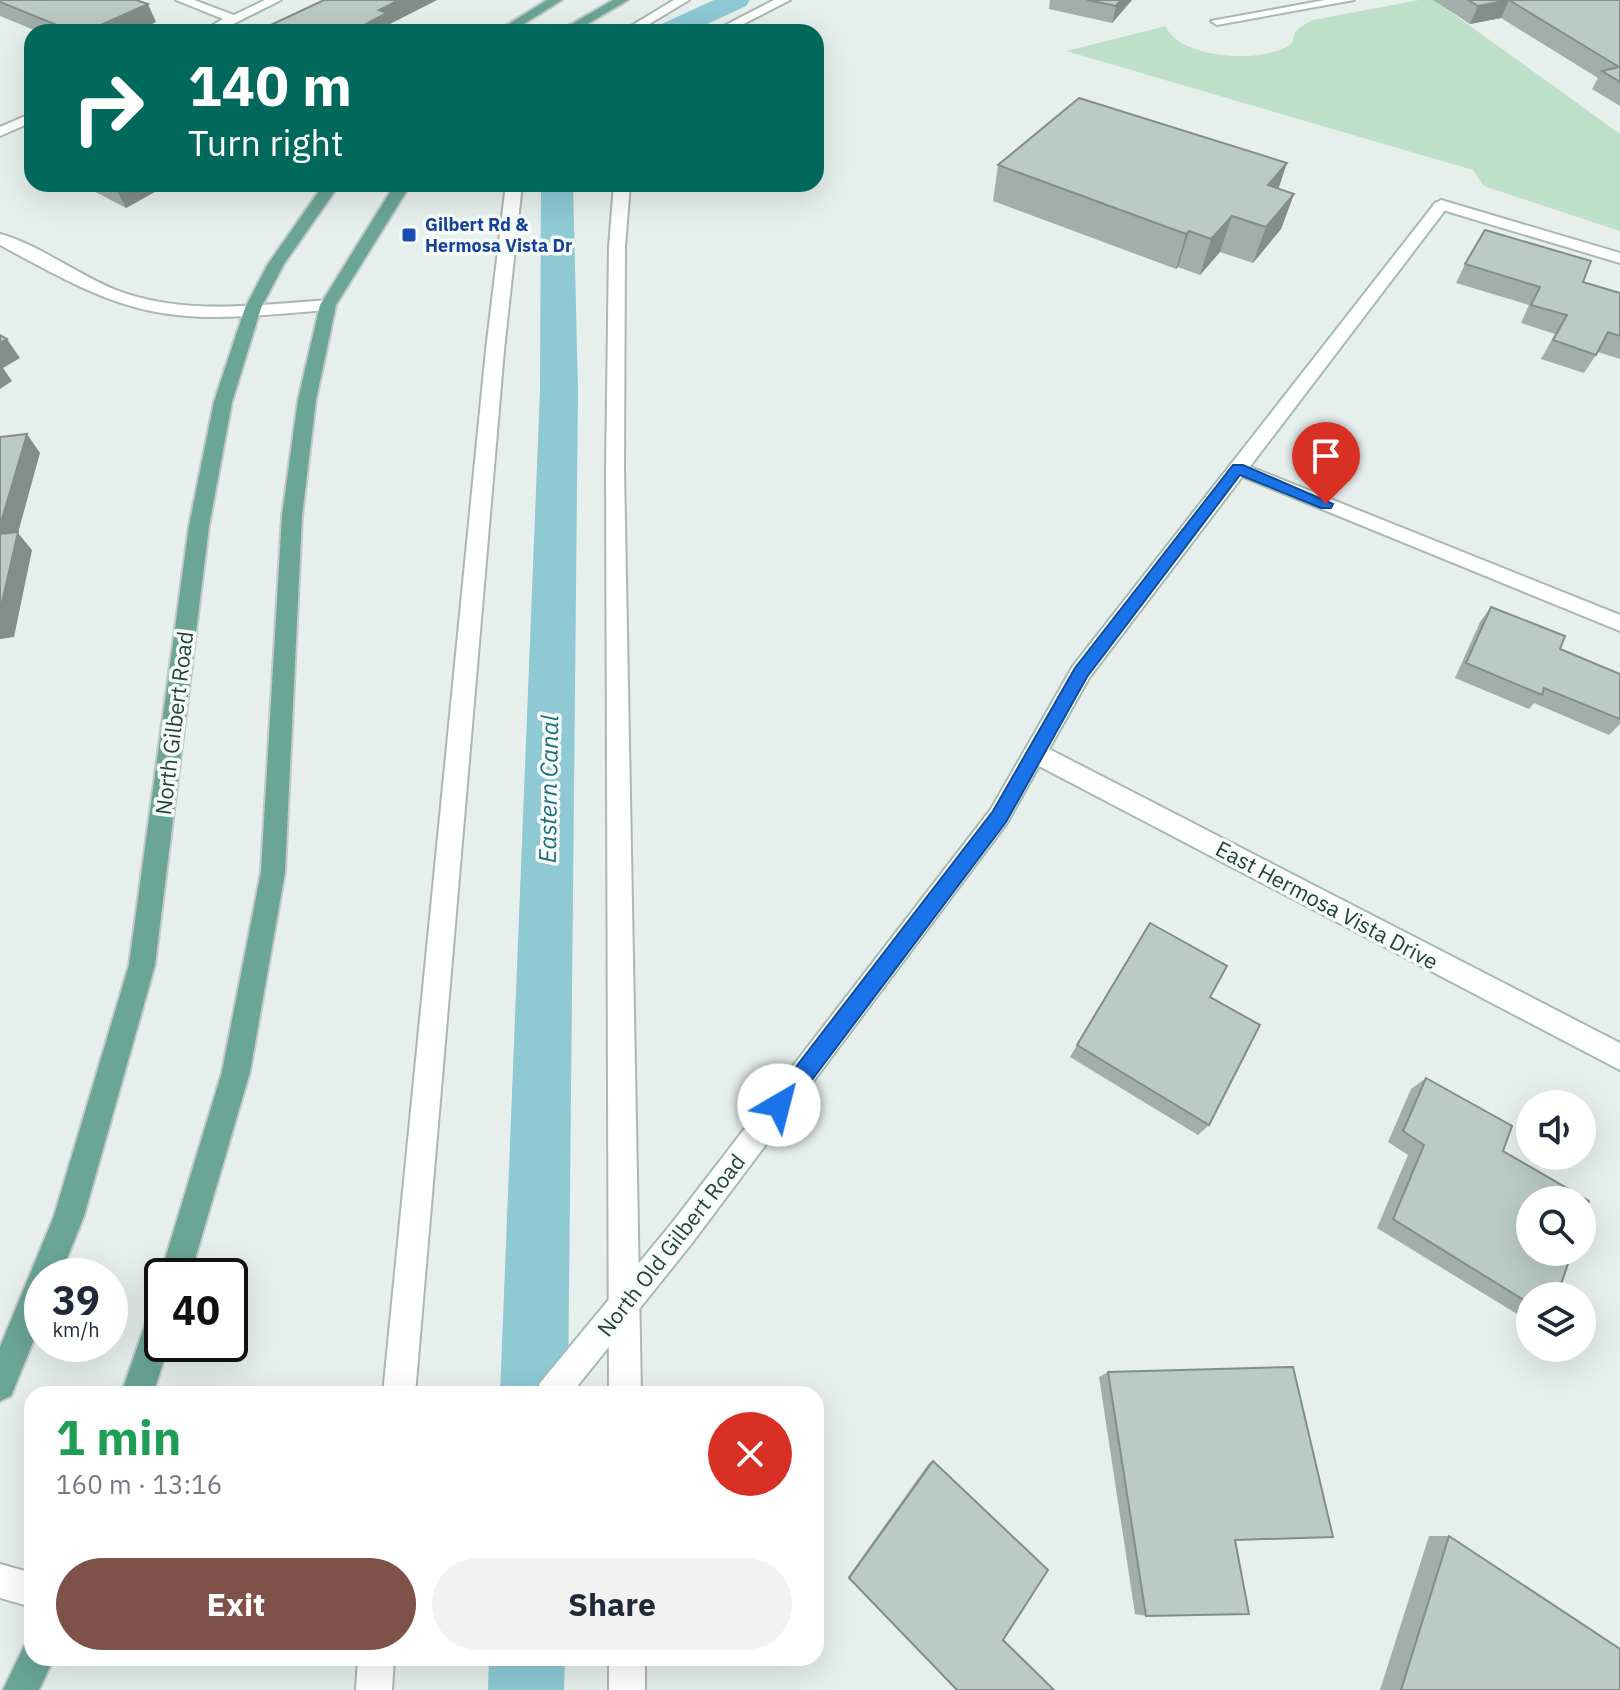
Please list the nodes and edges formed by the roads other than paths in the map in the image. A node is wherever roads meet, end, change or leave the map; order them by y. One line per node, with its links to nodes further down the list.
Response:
1 (182, 0): 8 (street)
2 (275, 0): 8 (street)
3 (556, 0): 11 (main road)
4 (622, 0): 12 (main road)
5 (683, 0): 13 (street)
6 (784, 0): 14 (street)
7 (1348, 0): 9 (street)
8 (234, 19): 10 (street)
9 (1217, 21)
10 (224, 24)
11 (516, 24)
12 (578, 24)
13 (641, 24)
14 (734, 24)
15 (24, 121): 16 (street)
16 (0, 132)
17 (326, 192): 24 (main road, North Gilbert Road)
18 (398, 192): 23 (main road)
19 (513, 192): 36 (street)
20 (621, 192): 31 (street)
21 (0, 239): 24 (street)
22 (1620, 258): 25 (street, North Old Gilbert Road)
23 (328, 305): 24 (street); 30 (main road)
24 (253, 308): 29 (main road, North Gilbert Road)
25 (1238, 468): 26 (street); 27 (street, North Old Gilbert Road)
26 (1620, 623)
27 (1034, 752): 28 (street, East Hermosa Vista Drive); 31 (street, North Old Gilbert Road)
28 (1620, 1057)
29 (52, 1258)
30 (180, 1258)
31 (624, 1303): 37 (street, North Old Gilbert Road); 38 (street)
32 (24, 1327): 34 (main road)
33 (148, 1362): 35 (main road)
34 (0, 1385)
35 (140, 1386)
36 (400, 1386)
37 (558, 1386)
38 (625, 1386)
39 (0, 1581): 40 (street)
40 (24, 1588)
41 (32, 1666): 44 (main road)
42 (376, 1666): 45 (street)
43 (627, 1666): 46 (street)
44 (21, 1690)
45 (374, 1690)
46 (627, 1690)

